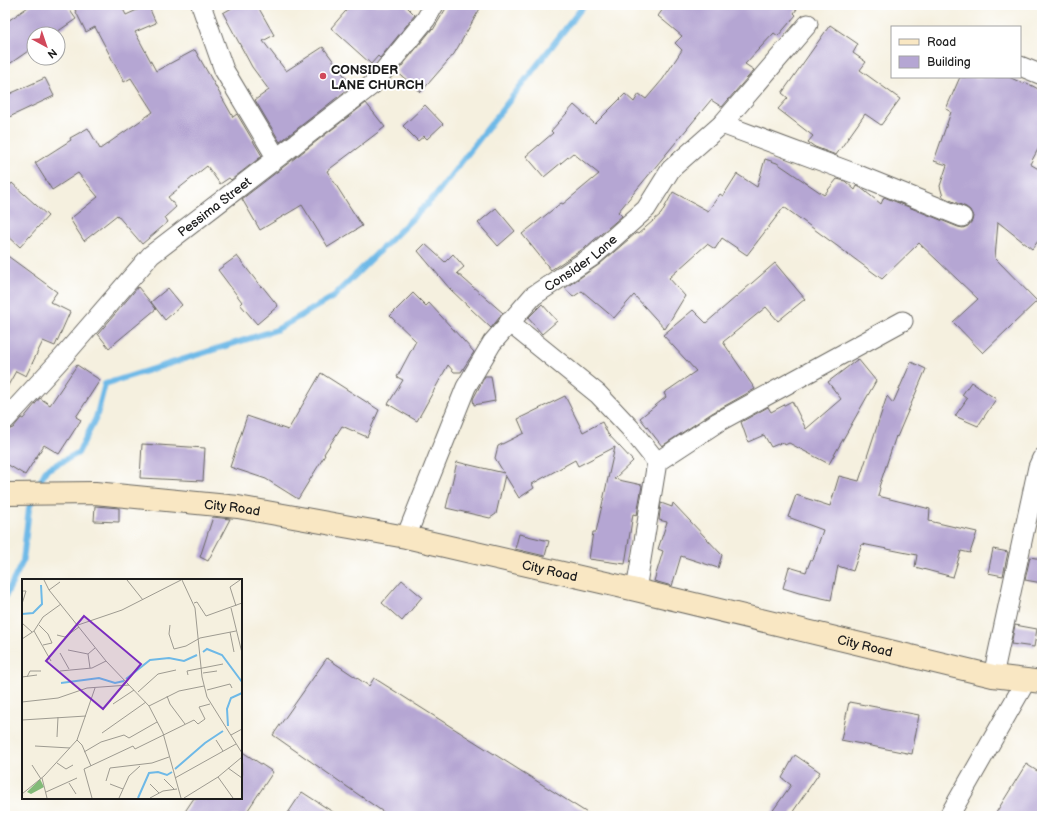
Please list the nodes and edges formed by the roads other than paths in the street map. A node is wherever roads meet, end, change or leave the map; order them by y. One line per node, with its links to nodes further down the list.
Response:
1 (201, 5): 7 (street)
2 (434, 5): 7 (street, Pessima Street)
3 (808, 24): 6 (street, Consider Lane)
4 (1021, 66): 5 (street)
5 (1042, 75)
6 (722, 124): 8 (street); 10 (street, Consider Lane)
7 (276, 158): 11 (street, Pessima Street)
8 (962, 217)
9 (903, 321): 13 (street)
10 (509, 322): 13 (street); 15 (street, Consider Lane)
11 (5, 420)
12 (1042, 458): 17 (street)
13 (657, 462): 16 (street)
14 (6, 494): 15 (main road, City Road)
15 (406, 537): 16 (main road, City Road)
16 (636, 590): 17 (main road, City Road)
17 (993, 676): 18 (main road, City Road)
18 (1034, 680): 19 (street)
19 (949, 816)

